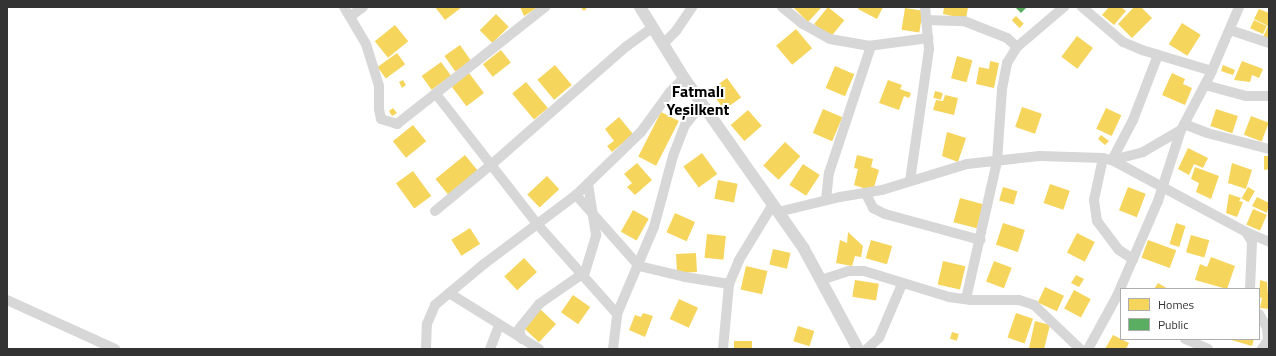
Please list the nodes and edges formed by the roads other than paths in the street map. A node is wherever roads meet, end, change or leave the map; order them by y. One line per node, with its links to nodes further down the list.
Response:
1 (344, 7): 11 (street)
2 (363, 7): 11 (street)
3 (545, 7): 24 (street)
4 (640, 7): 13 (street)
5 (692, 7): 17 (street)
6 (782, 7): 18 (street)
7 (925, 7): 12 (street)
8 (1064, 7): 19 (street)
9 (1082, 7): 20 (street)
10 (1240, 7): 14 (street)
11 (351, 16): 24 (street)
12 (926, 20): 15 (street); 19 (street)
13 (653, 28): 17 (street); 31 (street)
14 (1230, 30): 16 (street); 21 (street)
15 (928, 38): 18 (street); 32 (street)
16 (1269, 43)
17 (663, 44): 22 (street)
18 (871, 46): 37 (street)
19 (1017, 47): 30 (street)
20 (1158, 55): 21 (street); 29 (street)
21 (1212, 71): 23 (street)
22 (684, 78): 26 (street); 33 (street)
23 (1205, 85): 25 (street); 27 (street)
24 (436, 94): 31 (street)
25 (1269, 96)
26 (702, 104): 38 (street); 46 (street)
27 (1182, 127): 28 (street); 29 (street); 34 (street)
28 (1269, 149)
29 (1107, 159): 30 (street); 34 (street); 45 (street)
30 (997, 161): 32 (street); 43 (street)
31 (492, 164): 39 (street); 41 (street)
32 (910, 181): 35 (street)
33 (588, 184): 36 (street); 40 (street)
34 (1163, 188): 42 (street); 45 (street)
35 (866, 194): 37 (street); 43 (street)
36 (576, 195): 40 (street); 41 (street)
37 (826, 200): 38 (street)
38 (776, 208): 48 (street); 49 (street)
39 (435, 211)
40 (592, 212): 46 (street); 47 (street)
41 (538, 225): 47 (street); 53 (street)
42 (1246, 232): 44 (street); 52 (street)
43 (981, 240): 54 (street)
44 (1269, 242)
45 (1133, 259): 51 (street)
46 (639, 266): 49 (street); 57 (street)
47 (582, 275): 57 (street); 60 (street)
48 (821, 280): 50 (street); 69 (street)
49 (728, 284): 68 (street)
50 (902, 284): 54 (street); 70 (street)
51 (1123, 288)
52 (1250, 288)
53 (449, 293): 59 (street); 64 (street)
54 (966, 299): 71 (street)
55 (7, 300): 63 (street)
56 (1117, 305): 72 (street)
57 (617, 314): 67 (street)
58 (1260, 316): 62 (street)
59 (499, 326): 60 (street); 65 (street)
60 (522, 339): 66 (street)
61 (1187, 340): 73 (street)
62 (1264, 348)
63 (116, 349)
64 (426, 349)
65 (490, 349)
66 (539, 349)
67 (613, 349)
68 (723, 349)
69 (858, 349)
70 (867, 349)
71 (1080, 349)
72 (1088, 349)
73 (1208, 349)

